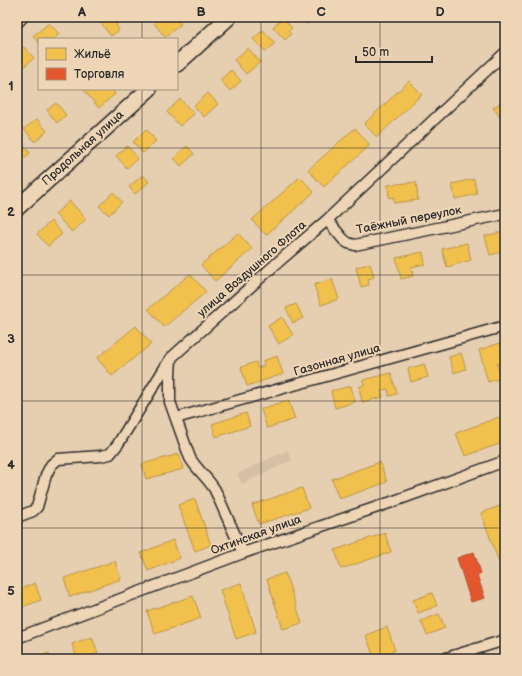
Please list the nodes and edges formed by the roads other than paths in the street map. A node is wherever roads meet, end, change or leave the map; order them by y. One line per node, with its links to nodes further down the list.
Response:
1 (23, 17): 3 (street)
2 (229, 17): 5 (street)
3 (17, 23)
4 (505, 53): 9 (street, улица Воздушного Флота)
5 (178, 63)
6 (148, 90): 7 (street, Продольная улица)
7 (17, 208)
8 (505, 214): 9 (street, Таёжный переулок)
9 (328, 220): 11 (street, улица Воздушного Флота)
10 (505, 326): 12 (street, Газонная улица)
11 (172, 358): 12 (street); 14 (street, улица Воздушного Флота)
12 (176, 418): 15 (street)
13 (505, 461): 15 (street, Охтинская улица)
14 (17, 517)
15 (243, 553): 16 (street, Охтинская улица)
16 (17, 638)
17 (505, 640): 18 (street)
18 (443, 659)

